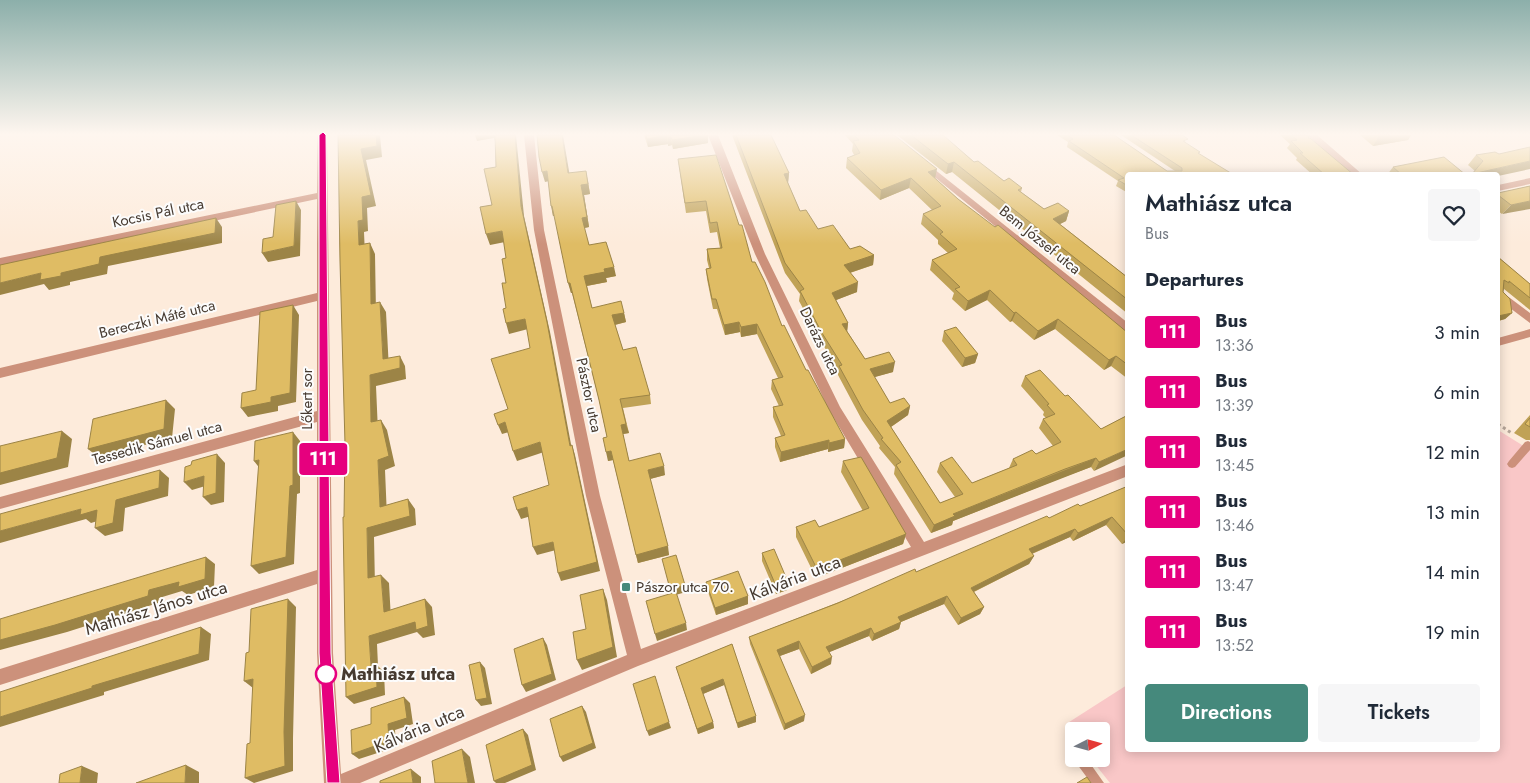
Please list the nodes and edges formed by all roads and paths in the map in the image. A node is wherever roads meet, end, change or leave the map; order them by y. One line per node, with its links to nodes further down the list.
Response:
1 (323, 172): 7 (street, Lőkert sor)
2 (533, 172): 25 (street, Pásztor utca)
3 (727, 172): 23 (street, Darázs utca)
4 (933, 172): 12 (street, Bem József utca)
5 (1530, 181): 6 (street)
6 (1500, 188)
7 (323, 195): 8 (street, Kocsis Pál utca); 10 (street, Lőkert sor)
8 (0, 262)
9 (1500, 295): 11 (street)
10 (322, 296): 15 (street, Bereczki Máté utca); 16 (street, Lőkert sor)
11 (1530, 319)
12 (1125, 328)
13 (1530, 333): 14 (street)
14 (1500, 341)
15 (0, 374)
16 (323, 415): 22 (street, Tessedik Sámuel utca); 24 (street, Lőkert sor)
17 (1500, 425): 18 (path)
18 (1513, 434)
19 (1530, 446): 20 (lane)
20 (1512, 464)
21 (1125, 471): 23 (street, Kálvária utca)
22 (0, 503)
23 (920, 550): 25 (street, Kálvária utca)
24 (324, 575): 26 (street, Mathiász János utca); 28 (street, Lőkert sor)
25 (636, 659): 29 (street, Kálvária utca)
26 (0, 677)
27 (1086, 768): 30 (lane)
28 (333, 783)
29 (340, 783)
30 (1098, 783)

